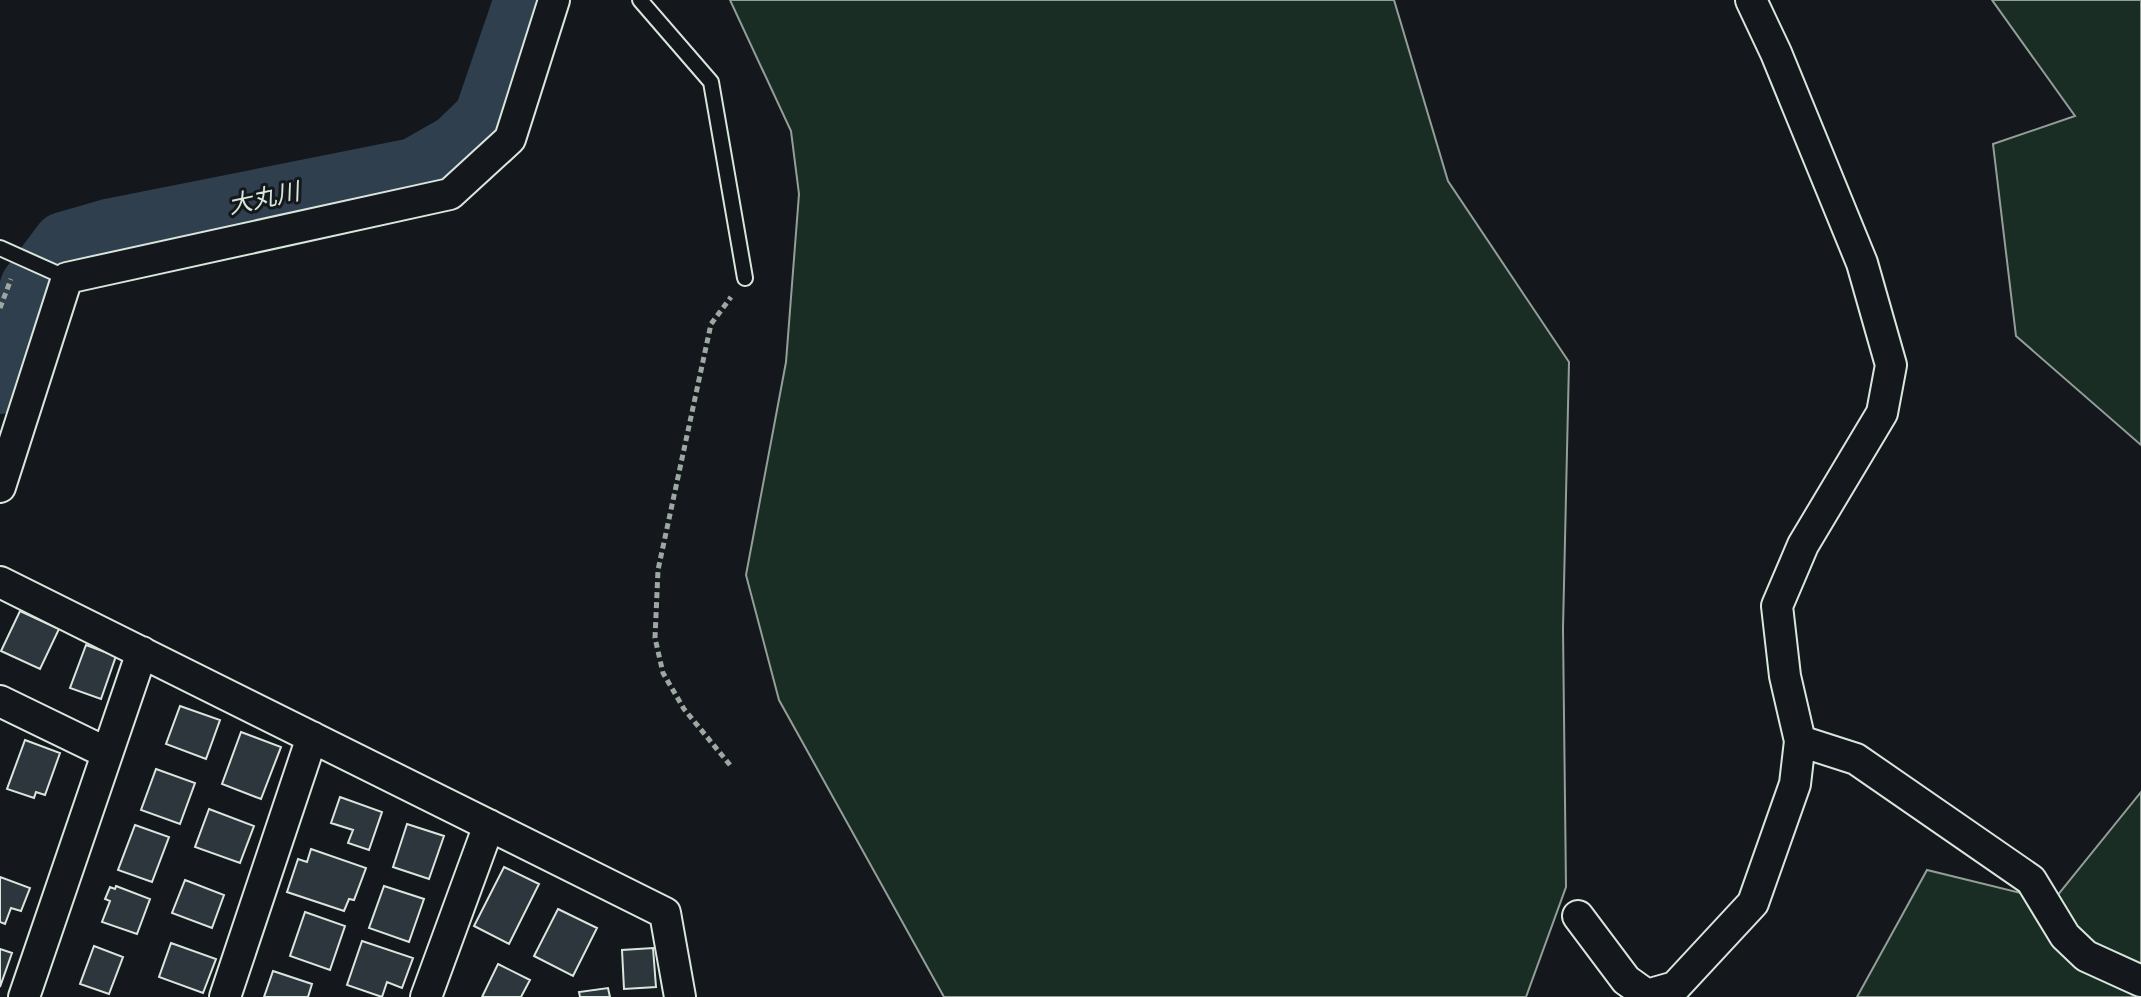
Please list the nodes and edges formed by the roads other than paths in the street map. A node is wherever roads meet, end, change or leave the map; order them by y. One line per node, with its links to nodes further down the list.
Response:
1 (554, 0): 5 (street)
2 (640, 0): 6 (lane)
3 (1751, 0): 12 (street)
4 (0, 248): 5 (lane)
5 (59, 274): 7 (street)
6 (745, 278)
7 (0, 487)
8 (0, 582): 9 (street)
9 (142, 652): 11 (street); 13 (street)
10 (0, 701): 13 (street)
11 (312, 737): 14 (street); 18 (street)
12 (1800, 741): 15 (street); 16 (street)
13 (107, 753): 17 (street)
14 (489, 825): 19 (street); 20 (street)
15 (1578, 916)
16 (2141, 981)
17 (24, 997)
18 (225, 997)
19 (426, 997)
20 (680, 997)

